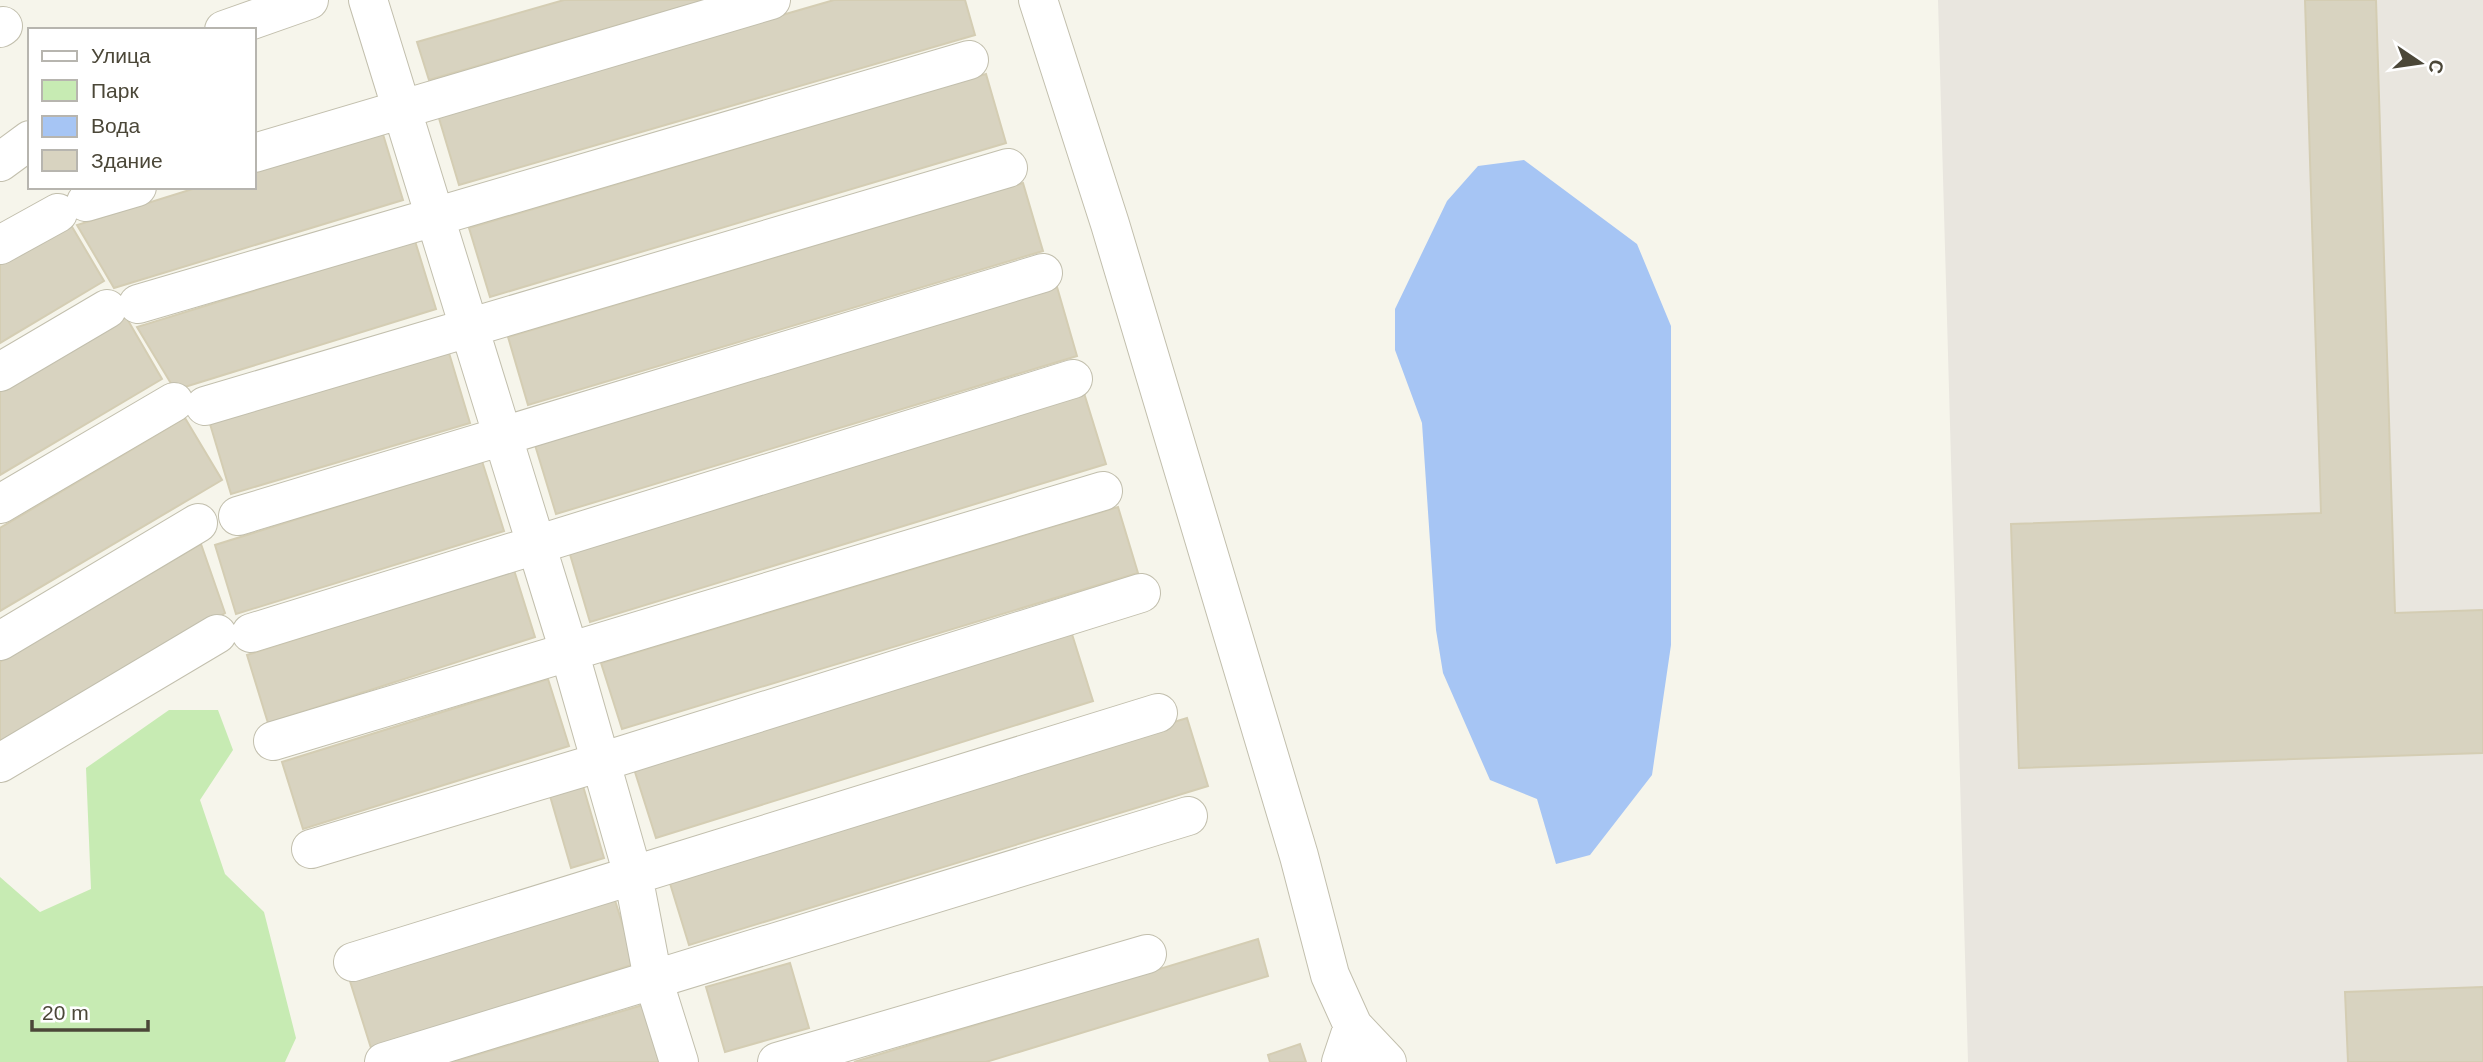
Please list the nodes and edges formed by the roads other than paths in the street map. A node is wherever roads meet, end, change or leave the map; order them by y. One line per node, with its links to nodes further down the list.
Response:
1 (309, 0): 5 (lane)
2 (368, 0): 7 (lane)
3 (771, 0): 7 (lane)
4 (1038, 0): 38 (lane)
5 (229, 28)
6 (969, 60): 13 (lane)
7 (401, 109): 9 (lane); 13 (lane)
8 (28, 142): 10 (lane)
9 (256, 152)
10 (0, 162)
11 (1008, 168): 16 (lane)
12 (130, 189): 14 (lane)
13 (435, 217): 16 (lane); 17 (lane)
14 (0, 245)
15 (1043, 273): 19 (lane)
16 (469, 328): 19 (lane); 21 (lane)
17 (0, 372)
18 (1073, 379): 24 (lane)
19 (502, 436): 22 (lane); 24 (lane)
20 (1103, 491): 27 (lane)
21 (0, 504)
22 (239, 516)
23 (198, 523): 26 (lane)
24 (536, 545): 27 (lane); 31 (lane)
25 (1142, 593): 30 (lane)
26 (0, 640)
27 (569, 651): 29 (lane); 30 (lane)
28 (1158, 713): 34 (lane)
29 (273, 741)
30 (601, 762): 33 (lane); 34 (lane)
31 (0, 763)
32 (1188, 816): 37 (lane)
33 (311, 849)
34 (633, 875): 36 (lane); 37 (lane)
35 (1147, 954): 41 (lane)
36 (353, 962)
37 (653, 979): 39 (lane); 40 (lane)
38 (1353, 1026): 42 (lane); 43 (lane)
39 (384, 1062)
40 (679, 1062)
41 (777, 1062)
42 (1341, 1062)
43 (1387, 1062)

